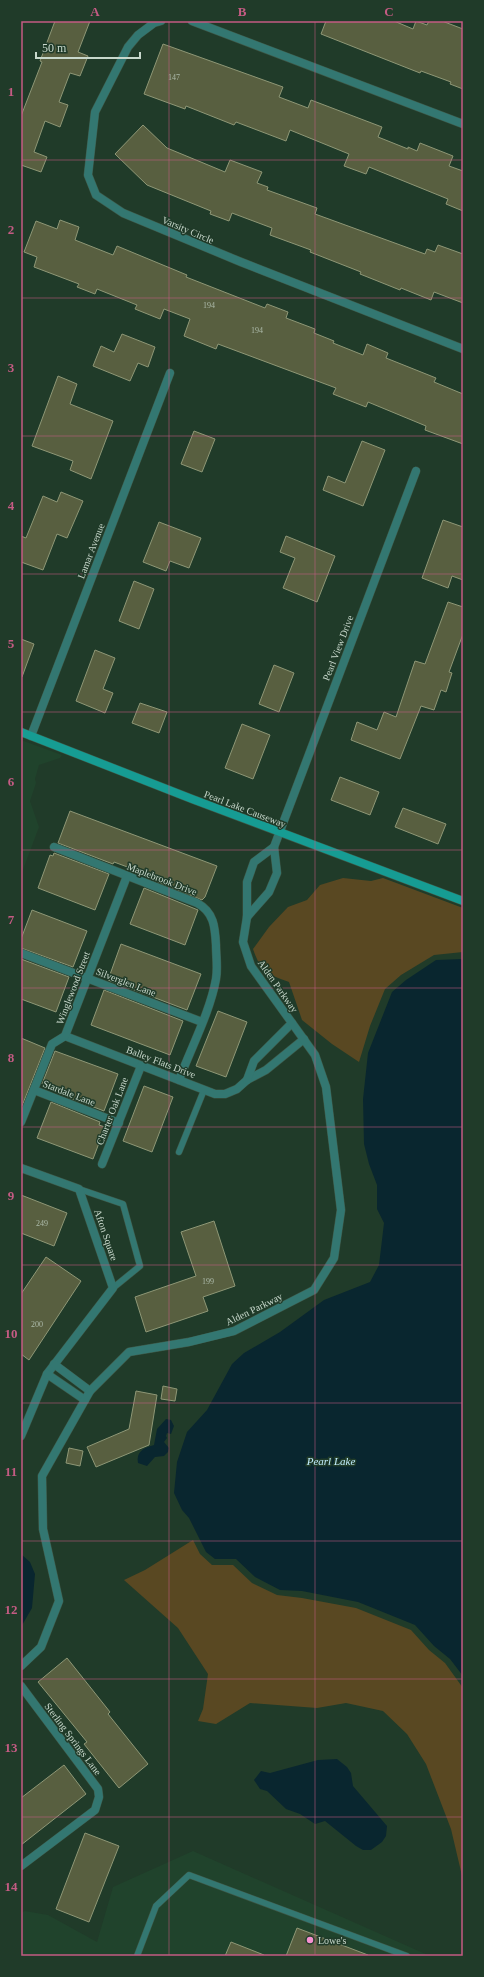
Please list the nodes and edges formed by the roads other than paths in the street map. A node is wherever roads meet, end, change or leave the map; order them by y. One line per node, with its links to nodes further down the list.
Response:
1 (161, 21): 4 (street, Varsity Circle)
2 (192, 21): 3 (street)
3 (463, 124)
4 (463, 348)
5 (170, 373): 8 (street, Lamar Avenue)
6 (416, 471): 9 (street, Pearl View Drive)
7 (21, 732): 8 (street, Pearl Lake Causeway)
8 (31, 736): 9 (street, Pearl Lake Causeway)
9 (280, 832): 11 (street); 13 (street, Pearl Lake Causeway)
10 (54, 847): 12 (street, Maplebrook Drive)
11 (274, 847): 14 (street); 14 (street, Alden Parkway)
12 (127, 876): 16 (street, Winglewood Street); 17 (street, Maplebrook Drive)
13 (463, 901)
14 (247, 917): 18 (street, Alden Parkway)
15 (21, 953): 16 (street, Silverglen Lane)
16 (87, 978): 17 (street, Silverglen Lane); 19 (street, Winglewood Street)
17 (202, 1022): 22 (street, Maplebrook Drive)
18 (292, 1023): 20 (street, Alden Parkway); 23 (street)
19 (65, 1036): 21 (street, Balley Flats Drive); 24 (street, Winglewood Street)
20 (304, 1039): 23 (street, Balley Flats Drive); 35 (street, Alden Parkway)
21 (141, 1066): 22 (street, Balley Flats Drive); 27 (street, Charter Oak Lane)
22 (179, 1080): 25 (street, Balley Flats Drive)
23 (247, 1080): 25 (street, Balley Flats Drive)
24 (34, 1090): 26 (street, Winglewood Street); 27 (street, Stardale Lane)
25 (204, 1090): 28 (lane)
26 (21, 1122)
27 (119, 1123): 29 (street, Charter Oak Lane)
28 (179, 1152)
29 (102, 1164)
30 (21, 1168): 31 (street, Afton Square)
31 (79, 1188): 32 (street, Afton Square); 32 (lane, Afton Square)
32 (113, 1288): 33 (street, Afton Square)
33 (54, 1364): 34 (street, Afton Square); 35 (street)
34 (47, 1374): 36 (street); 37 (street, Afton Square)
35 (90, 1391): 36 (street, Alden Parkway)
36 (85, 1400): 38 (street, Alden Parkway)
37 (21, 1436)
38 (21, 1666)
39 (21, 1686): 40 (street, Sterling Springs Lane)
40 (21, 1866)
41 (137, 1956): 42 (lane)
42 (407, 1956)

